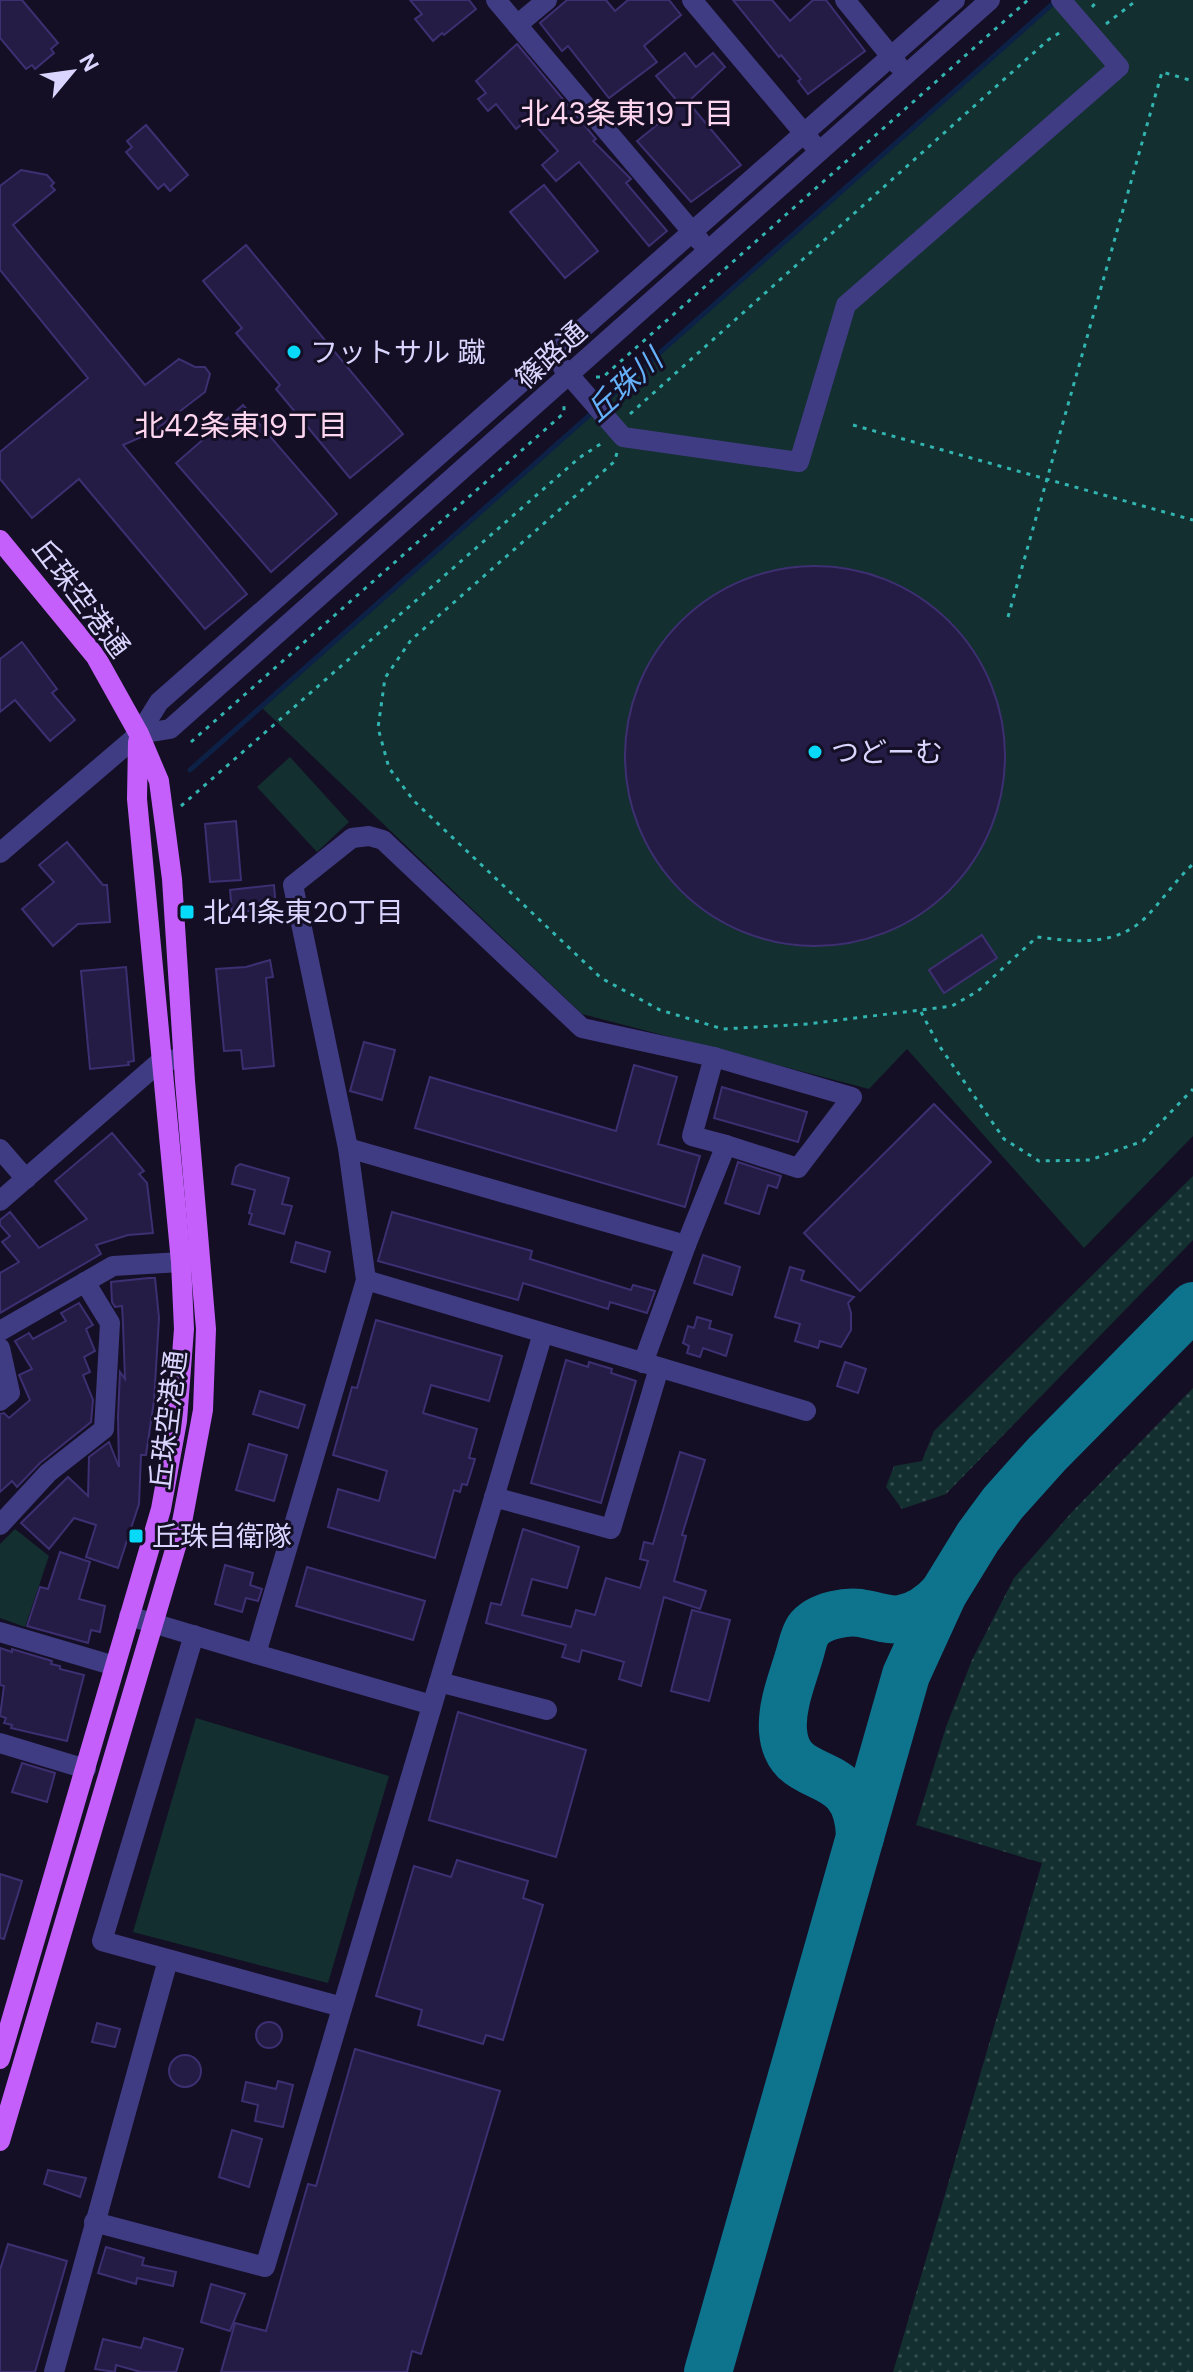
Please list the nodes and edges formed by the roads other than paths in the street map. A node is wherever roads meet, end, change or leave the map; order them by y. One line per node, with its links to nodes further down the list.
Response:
1 (496, 0): 8 (street)
2 (547, 0): 8 (street)
3 (692, 0): 11 (street)
4 (845, 0): 9 (street)
5 (955, 0): 9 (street, 篠路通)
6 (990, 0): 10 (street, 篠路通)
7 (1067, 11): 16 (street)
8 (517, 25): 13 (street)
9 (891, 57): 10 (street); 11 (street, 篠路通)
10 (906, 75): 12 (street, 篠路通)
11 (805, 134): 12 (street); 13 (street, 篠路通)
12 (820, 153): 14 (street, 篠路通)
13 (692, 233): 14 (street); 15 (street, 篠路通)
14 (708, 250): 16 (street, 篠路通)
15 (553, 356): 16 (street); 18 (street, 篠路通)
16 (576, 385): 18 (street, 篠路通)
17 (0, 540): 18 (main road, 丘珠空港通)
18 (139, 734): 19 (street, 篠路通); 21 (main road, 丘珠空港通)
19 (0, 853)
20 (714, 1057): 22 (street); 22 (street); 23 (street)
21 (173, 1060): 25 (street); 28 (main road, 丘珠空港通); 40 (main road, 丘珠空港通)
22 (726, 1145): 27 (street)
23 (348, 1148): 27 (street); 29 (street)
24 (0, 1149): 25 (street)
25 (26, 1179): 26 (street)
26 (0, 1201)
27 (686, 1245): 34 (street)
28 (181, 1262): 30 (street); 39 (main road, 丘珠空港通)
29 (366, 1280): 32 (street); 43 (street)
30 (85, 1282): 31 (street); 38 (street)
31 (0, 1331)
32 (543, 1333): 34 (street); 37 (street)
33 (0, 1348): 35 (street)
34 (651, 1365): 36 (street); 37 (street)
35 (0, 1401)
36 (806, 1411)
37 (494, 1497): 45 (street)
38 (0, 1525)
39 (129, 1616): 40 (street); 44 (main road, 丘珠空港通)
40 (153, 1623): 42 (street); 53 (main road, 丘珠空港通)
41 (0, 1632): 44 (street)
42 (194, 1635): 43 (street); 50 (street)
43 (256, 1654): 46 (street)
44 (115, 1666): 49 (main road, 丘珠空港通)
45 (439, 1682): 46 (street); 47 (street)
46 (432, 1705): 51 (street)
47 (547, 1710)
48 (0, 1743): 49 (street)
49 (86, 1769): 52 (main road, 丘珠空港通)
50 (168, 1960): 51 (street); 55 (street)
51 (342, 2007): 55 (street)
52 (0, 2060): 53 (street)
53 (21, 2068): 54 (main road, 丘珠空港通)
54 (0, 2141)
55 (94, 2222): 56 (street)
56 (54, 2372)

